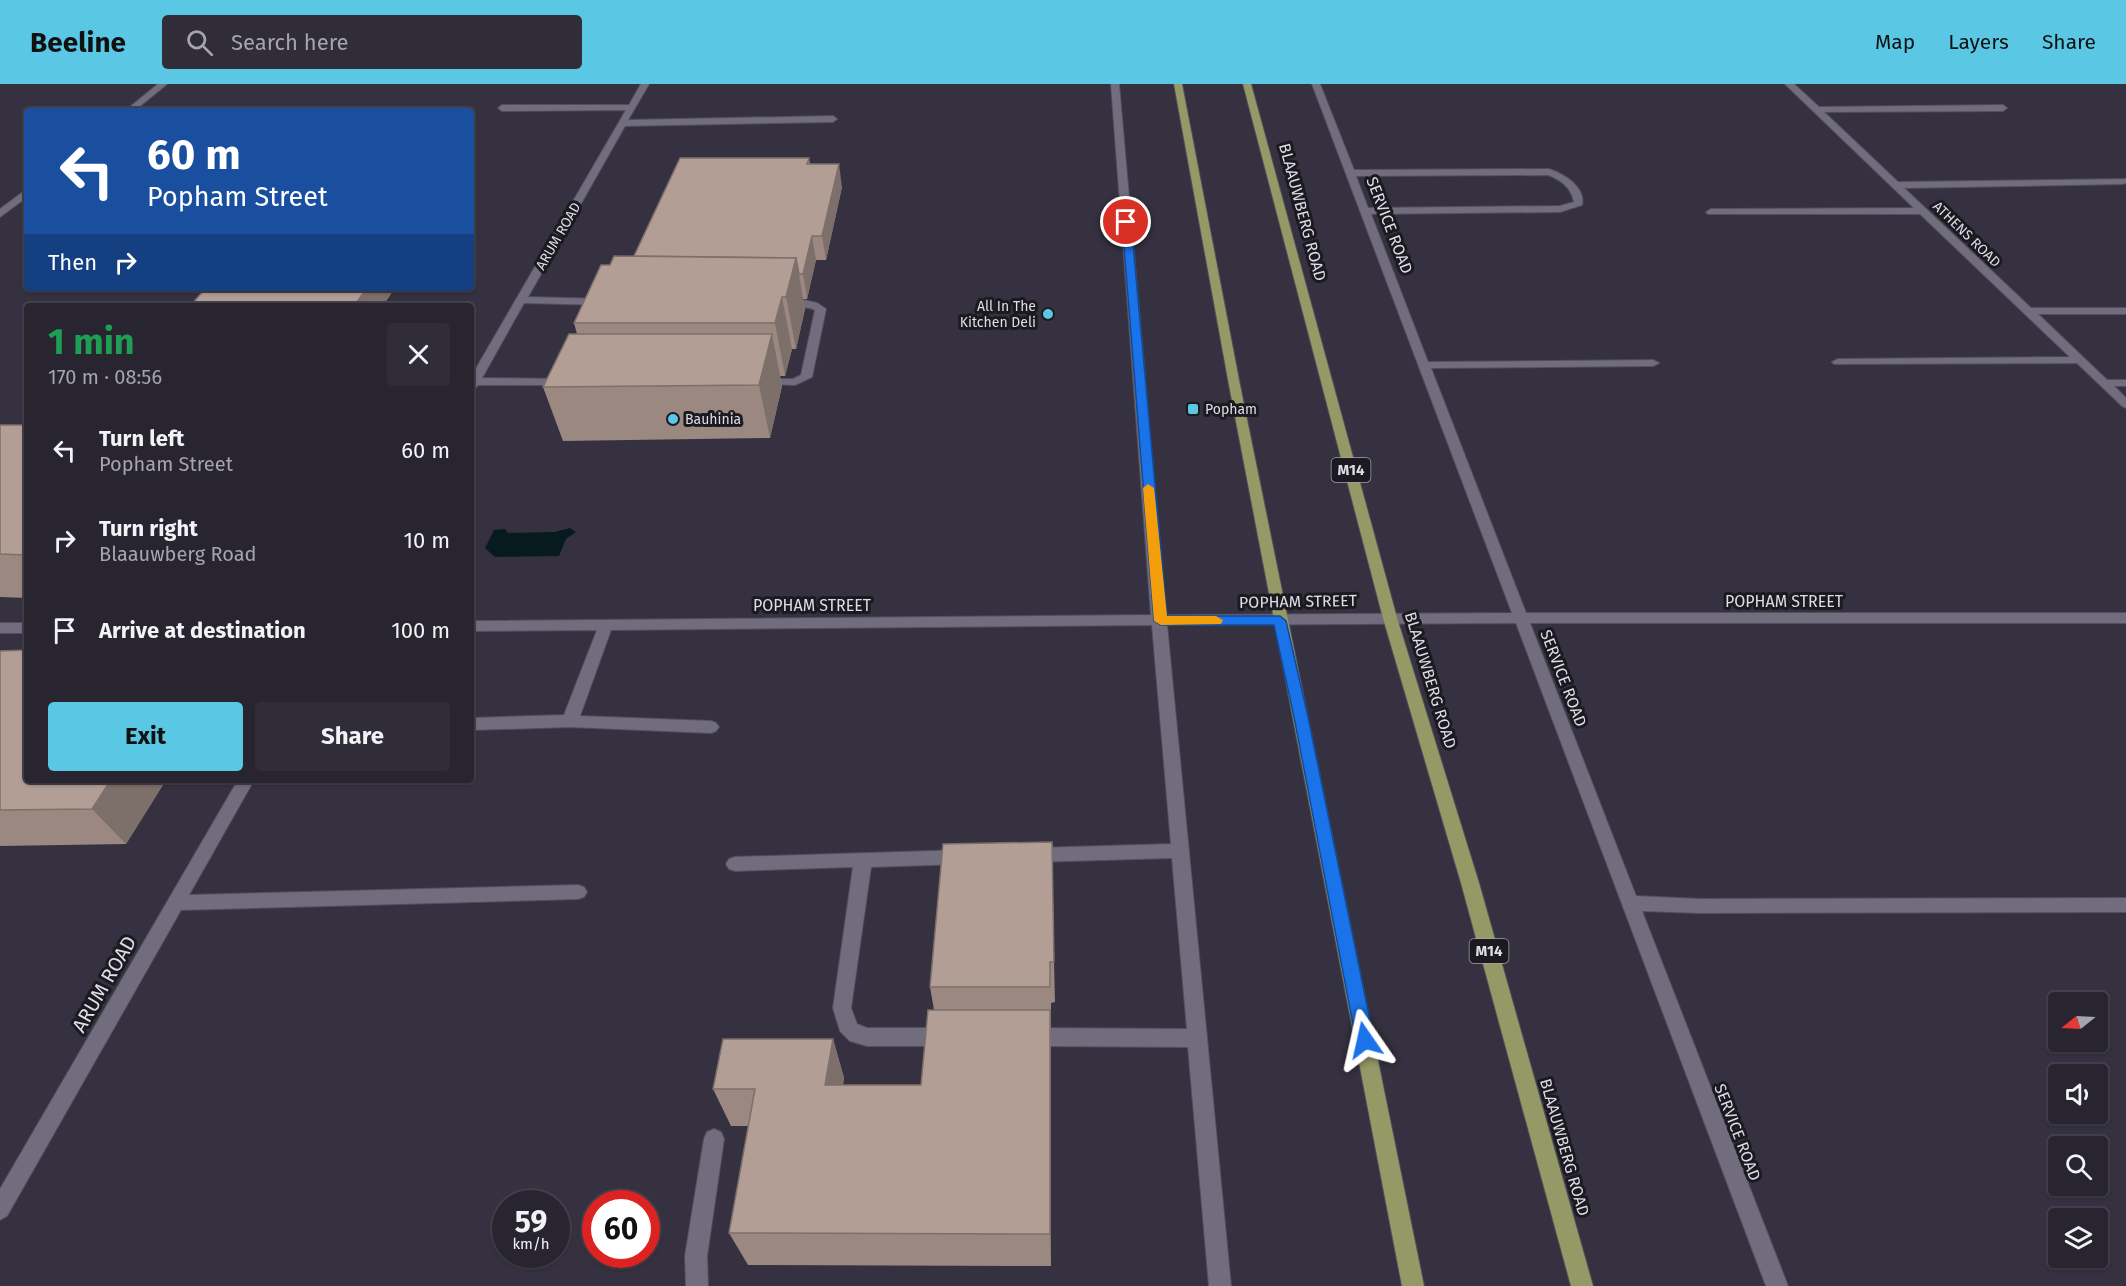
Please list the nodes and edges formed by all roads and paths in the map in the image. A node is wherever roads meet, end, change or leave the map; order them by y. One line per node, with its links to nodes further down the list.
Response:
1 (163, 84): 9 (street)
2 (645, 84): 8 (street, ARUM ROAD)
3 (1115, 84): 42 (street)
4 (1178, 84): 43 (main road)
5 (1247, 84): 39 (main road, BLAAUWBERG ROAD / M14)
6 (1316, 84): 15 (street, SERVICE ROAD)
7 (1789, 84): 12 (street, ATHENS ROAD)
8 (632, 107): 10 (street); 14 (street, ARUM ROAD)
9 (133, 108)
10 (502, 108)
11 (2004, 108): 12 (street)
12 (1816, 110): 17 (street, ATHENS ROAD)
13 (833, 119): 14 (street)
14 (623, 123): 23 (street, ARUM ROAD)
15 (1350, 173): 19 (street, SERVICE ROAD); 19 (street)
16 (2123, 181): 17 (street)
17 (1896, 185): 20 (street, ATHENS ROAD)
18 (24, 194): 22 (street)
19 (1365, 211): 31 (street, SERVICE ROAD)
20 (1922, 211): 21 (street); 26 (street, ATHENS ROAD)
21 (1711, 213)
22 (0, 214)
23 (521, 300): 24 (street); 32 (street, ARUM ROAD)
24 (619, 302)
25 (776, 304): 34 (street)
26 (2027, 311): 27 (street); 28 (street, ATHENS ROAD)
27 (2126, 311)
28 (2079, 360): 29 (street); 37 (street, ATHENS ROAD)
29 (1838, 362)
30 (1653, 363): 31 (street)
31 (1425, 365): 41 (street, SERVICE ROAD)
32 (474, 380)
33 (578, 382): 36 (street)
34 (749, 382)
35 (2126, 382): 37 (street)
36 (474, 383)
37 (2103, 383): 38 (street, ATHENS ROAD)
38 (2126, 404)
39 (1390, 618): 41 (street, POPHAM STREET); 43 (street, POPHAM STREET); 69 (main road, BLAAUWBERG ROAD / M14)
40 (2126, 618): 41 (street, POPHAM STREET)
41 (1522, 619): 59 (street, SERVICE ROAD)
42 (1161, 621): 43 (street, POPHAM STREET); 44 (street, POPHAM STREET); 52 (street)
43 (1280, 621): 68 (main road)
44 (606, 625): 45 (street, POPHAM STREET); 48 (street)
45 (474, 626)
46 (24, 627): 47 (street)
47 (0, 628)
48 (570, 721): 49 (street); 50 (street)
49 (474, 724)
50 (711, 727)
51 (244, 783): 58 (street, ARUM ROAD)
52 (1181, 851): 53 (street); 63 (street)
53 (1021, 856)
54 (976, 857): 55 (street)
55 (862, 860): 56 (street); 61 (street)
56 (735, 864)
57 (578, 892): 58 (street)
58 (176, 903): 65 (street, ARUM ROAD)
59 (1631, 903): 60 (street); 70 (street, SERVICE ROAD)
60 (2126, 904)
61 (961, 1037)
62 (1009, 1037): 63 (street)
63 (1197, 1038): 67 (street)
64 (714, 1139): 66 (street)
65 (0, 1209)
66 (697, 1286)
67 (1220, 1286)
68 (1413, 1286)
69 (1582, 1286)
70 (1777, 1286)

